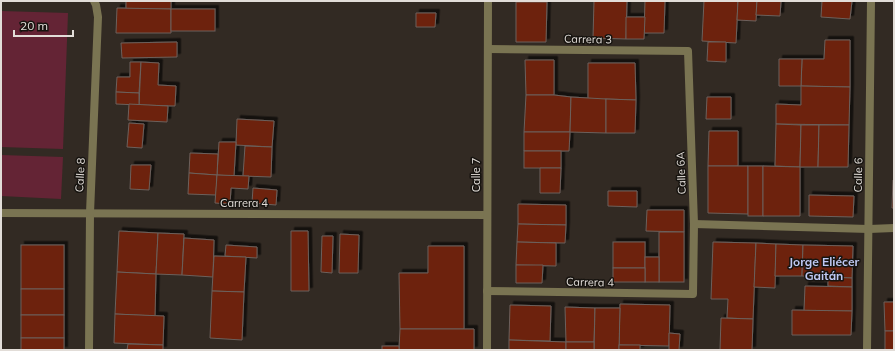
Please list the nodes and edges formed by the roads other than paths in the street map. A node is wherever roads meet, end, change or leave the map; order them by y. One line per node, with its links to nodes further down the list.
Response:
1 (94, 1): 7 (street, Calle 8)
2 (488, 1): 4 (street, Calle 7)
3 (871, 1): 11 (street, Calle 6)
4 (488, 49): 5 (street, Carrera 3); 8 (street, Calle 7)
5 (688, 51): 9 (street, Calle 6A)
6 (1, 213): 7 (street, Carrera 4)
7 (90, 213): 8 (street, Carrera 4); 14 (street, Calle 8)
8 (487, 215): 12 (street, Calle 7)
9 (694, 224): 11 (street); 13 (street, Calle 6A)
10 (894, 228): 11 (street)
11 (869, 229): 16 (street, Calle 6)
12 (487, 291): 13 (street, Carrera 4); 15 (street, Calle 7)
13 (693, 294)
14 (90, 350)
15 (487, 350)
16 (867, 350)

